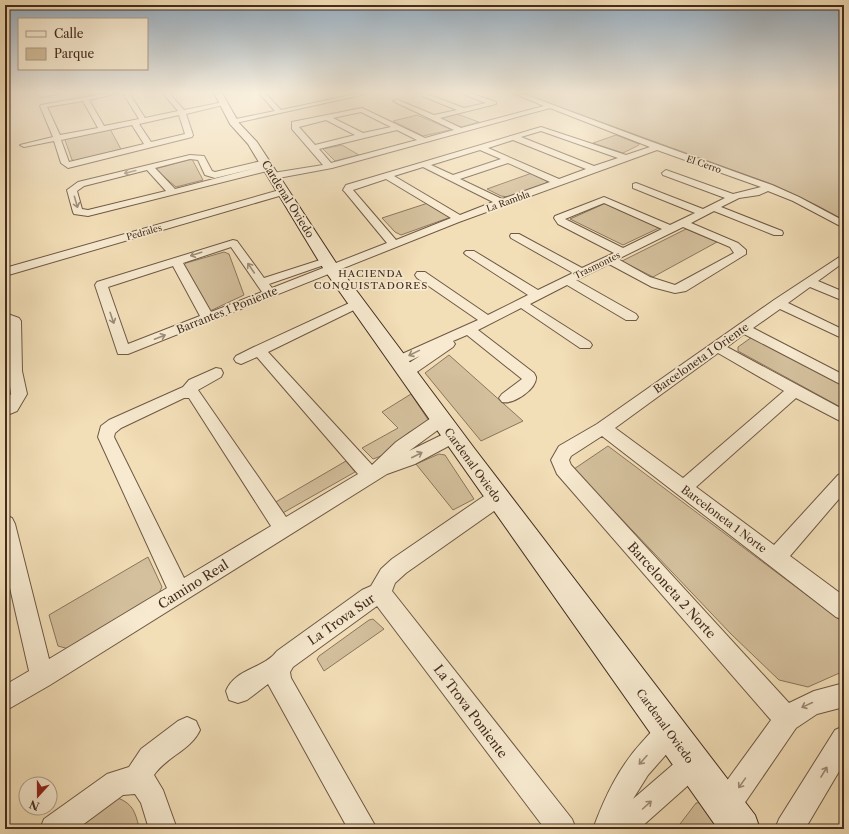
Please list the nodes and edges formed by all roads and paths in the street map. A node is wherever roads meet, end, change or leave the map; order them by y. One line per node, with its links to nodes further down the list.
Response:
1 (54, 132): 16 (street)
2 (87, 132): 16 (street)
3 (140, 132): 19 (street)
4 (188, 132): 19 (street)
5 (243, 132): 29 (street, Cardenal Oviedo)
6 (300, 132): 21 (street)
7 (354, 132): 14 (street)
8 (378, 132): 14 (street)
9 (408, 132): 17 (street)
10 (453, 132): 17 (street)
11 (532, 132): 15 (street)
12 (552, 132): 23 (street)
13 (617, 132): 20 (street, El Cerro)
14 (362, 136): 21 (street)
15 (513, 137): 22 (street); 28 (street)
16 (57, 138): 18 (street); 19 (street)
17 (424, 140): 26 (street)
18 (24, 145)
19 (149, 146)
20 (653, 146): 23 (street, La Rambla); 35 (street, El Cerro)
21 (314, 148): 26 (street)
22 (482, 148): 24 (street); 25 (street)
23 (630, 156): 28 (street, La Rambla)
24 (508, 160): 33 (street); 34 (street)
25 (425, 165): 32 (street); 33 (street)
26 (329, 166): 29 (street)
27 (149, 167): 31 (street); 39 (street); 39 (street, one-way to 39)
28 (594, 169): 34 (street, La Rambla)
29 (270, 172): 31 (street); 36 (street); 40 (street, Cardenal Oviedo)
30 (666, 173): 41 (street)
31 (210, 174): 36 (street)
32 (386, 175): 44 (street); 50 (street)
33 (453, 178): 42 (street)
34 (559, 182): 42 (street, La Rambla)
35 (758, 183): 38 (street, El Cerro); 41 (street, Trasmontes)
36 (202, 184): 39 (street)
37 (636, 186): 43 (street)
38 (768, 187): 41 (street, Trasmontes); 46 (street, El Cerro)
39 (173, 192)
40 (283, 192): 56 (street, Cardenal Oviedo); 57 (street, Pedrales)
41 (735, 197): 43 (street, Trasmontes)
42 (502, 203): 44 (street, La Rambla)
43 (709, 210): 45 (street, Trasmontes); 48 (street)
44 (460, 219): 50 (street, La Rambla)
45 (682, 223): 47 (street, Trasmontes); 54 (street)
46 (844, 225)
47 (671, 229): 52 (street, Trasmontes); 52 (street)
48 (778, 233)
49 (515, 236): 58 (street)
50 (393, 243): 56 (street, La Rambla)
51 (470, 253): 63 (street)
52 (623, 253): 54 (street, Trasmontes)
53 (844, 257): 61 (street, Barceloneta 1 Oriente)
54 (609, 259): 58 (street, Trasmontes)
55 (176, 261): 62 (street, one-way to 55); 70 (street); 70 (street, Barrantes 1 Poniente, one-way to 70)
56 (328, 265): 62 (street, Barrantes 1 Poniente); 66 (street, Cardenal Oviedo)
57 (5, 272)
58 (582, 273): 60 (street, Trasmontes)
59 (421, 275): 71 (street)
60 (567, 280): 63 (street, Trasmontes); 69 (street)
61 (809, 282): 64 (street); 67 (street, Barceloneta 1 Oriente)
62 (265, 288): 70 (street, Barrantes 1 Poniente)
63 (537, 295): 65 (street, Trasmontes)
64 (844, 297)
65 (521, 303): 71 (street, Trasmontes); 75 (street)
66 (356, 304): 77 (street); 79 (street, Cardenal Oviedo)
67 (778, 304): 72 (street, Barceloneta 1 Oriente); 74 (street)
68 (5, 317): 80 (street)
69 (631, 317)
70 (208, 318)
71 (487, 320): 73 (street, Trasmontes)
72 (744, 328): 76 (street, Barceloneta 1 Oriente); 82 (street)
73 (463, 332): 79 (street, Trasmontes); 85 (street)
74 (844, 335)
75 (585, 345)
76 (717, 347): 83 (street); 89 (street, Barceloneta 1 Oriente)
77 (259, 350): 78 (street); 91 (street)
78 (241, 359)
79 (402, 367): 88 (street, Cardenal Oviedo)
80 (10, 372): 86 (street)
81 (216, 373): 84 (street)
82 (844, 381)
83 (795, 390): 87 (street); 93 (street)
84 (188, 392): 96 (street); 98 (street)
85 (507, 398)
86 (8, 408)
87 (844, 417)
88 (446, 428): 91 (street, Camino Real); 94 (street, Cardenal Oviedo)
89 (603, 428): 90 (street, Barceloneta 1 Oriente); 93 (street, Barceloneta 1 Norte)
90 (560, 460): 106 (street, Barceloneta 2 Norte)
91 (375, 472): 96 (street, Camino Real)
92 (844, 480): 97 (street)
93 (683, 488): 97 (street, Barceloneta 1 Norte)
94 (497, 498): 99 (street, La Trova Sur); 108 (street, Cardenal Oviedo)
95 (5, 524): 102 (street)
96 (283, 528): 98 (street, Camino Real)
97 (775, 558): 100 (street, Barceloneta 1 Norte)
98 (180, 592): 102 (street, Camino Real)
99 (378, 595): 101 (street, La Trova Sur); 116 (street, La Trova Poniente)
100 (844, 609)
101 (278, 669): 103 (street, La Trova Sur); 115 (street)
102 (42, 677): 105 (street, Camino Real)
103 (238, 691)
104 (844, 695): 106 (street, one-way to 106)
105 (5, 699)
106 (787, 718): 112 (street, one-way to 112)
107 (186, 730): 111 (street)
108 (669, 732): 110 (street, Cardenal Oviedo); 117 (street, one-way to 117)
109 (844, 739): 119 (street, one-way to 109)
110 (693, 764): 112 (street, Cardenal Oviedo); 118 (street, one-way to 110)
111 (136, 779): 113 (street); 114 (street)
112 (733, 818)
113 (54, 829)
114 (163, 829)
115 (363, 829)
116 (562, 829)
117 (607, 829)
118 (616, 829)
119 (789, 829)

